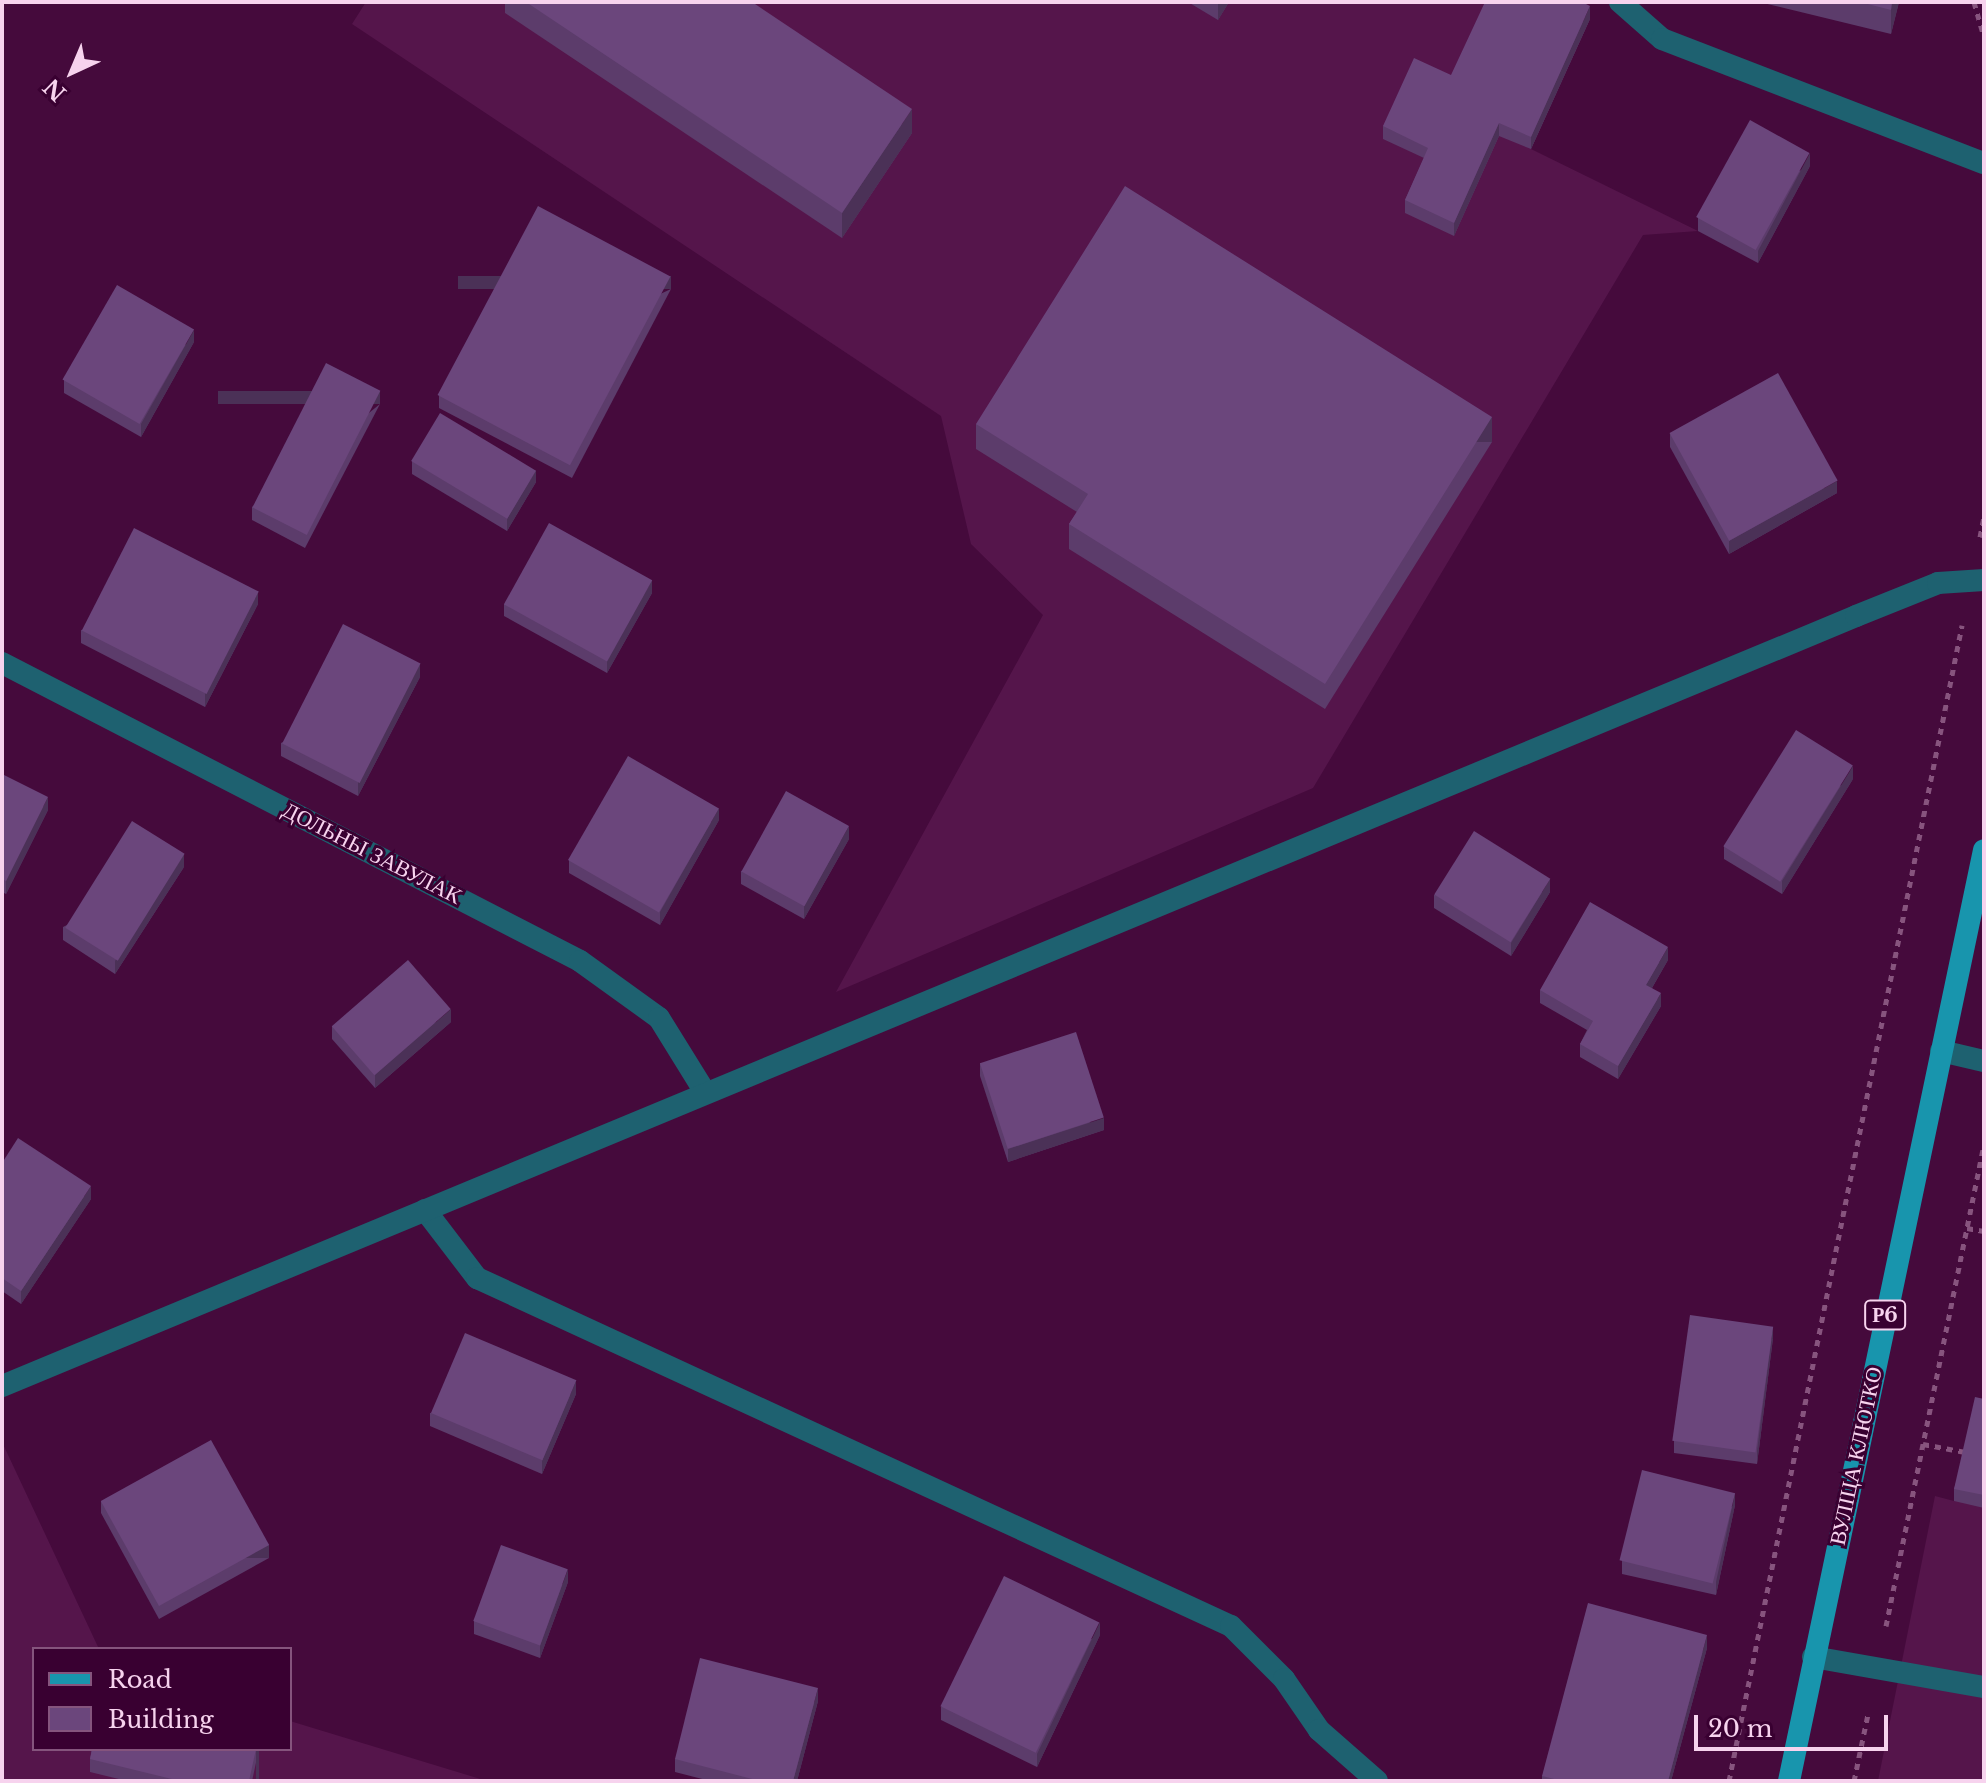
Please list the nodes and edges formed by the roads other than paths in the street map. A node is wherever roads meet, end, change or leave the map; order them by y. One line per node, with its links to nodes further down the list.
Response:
1 (1620, 2): 2 (street)
2 (1984, 163)
3 (1978, 579): 8 (street)
4 (2, 663): 8 (street, ДОЛЬНЫ ЗАВУЛАК)
5 (1984, 850): 6 (main road, ВУЛІЦА КЛЮТКО / Р6)
6 (1941, 1051): 7 (street); 11 (main road, ВУЛІЦА КЛЮТКО / Р6)
7 (1984, 1061)
8 (703, 1089): 9 (street)
9 (425, 1210): 10 (street); 13 (street)
10 (2, 1386)
11 (1813, 1657): 12 (street); 14 (main road, ВУЛІЦА КЛЮТКО / Р6)
12 (1984, 1687)
13 (1377, 1781)
14 (1789, 1781)

